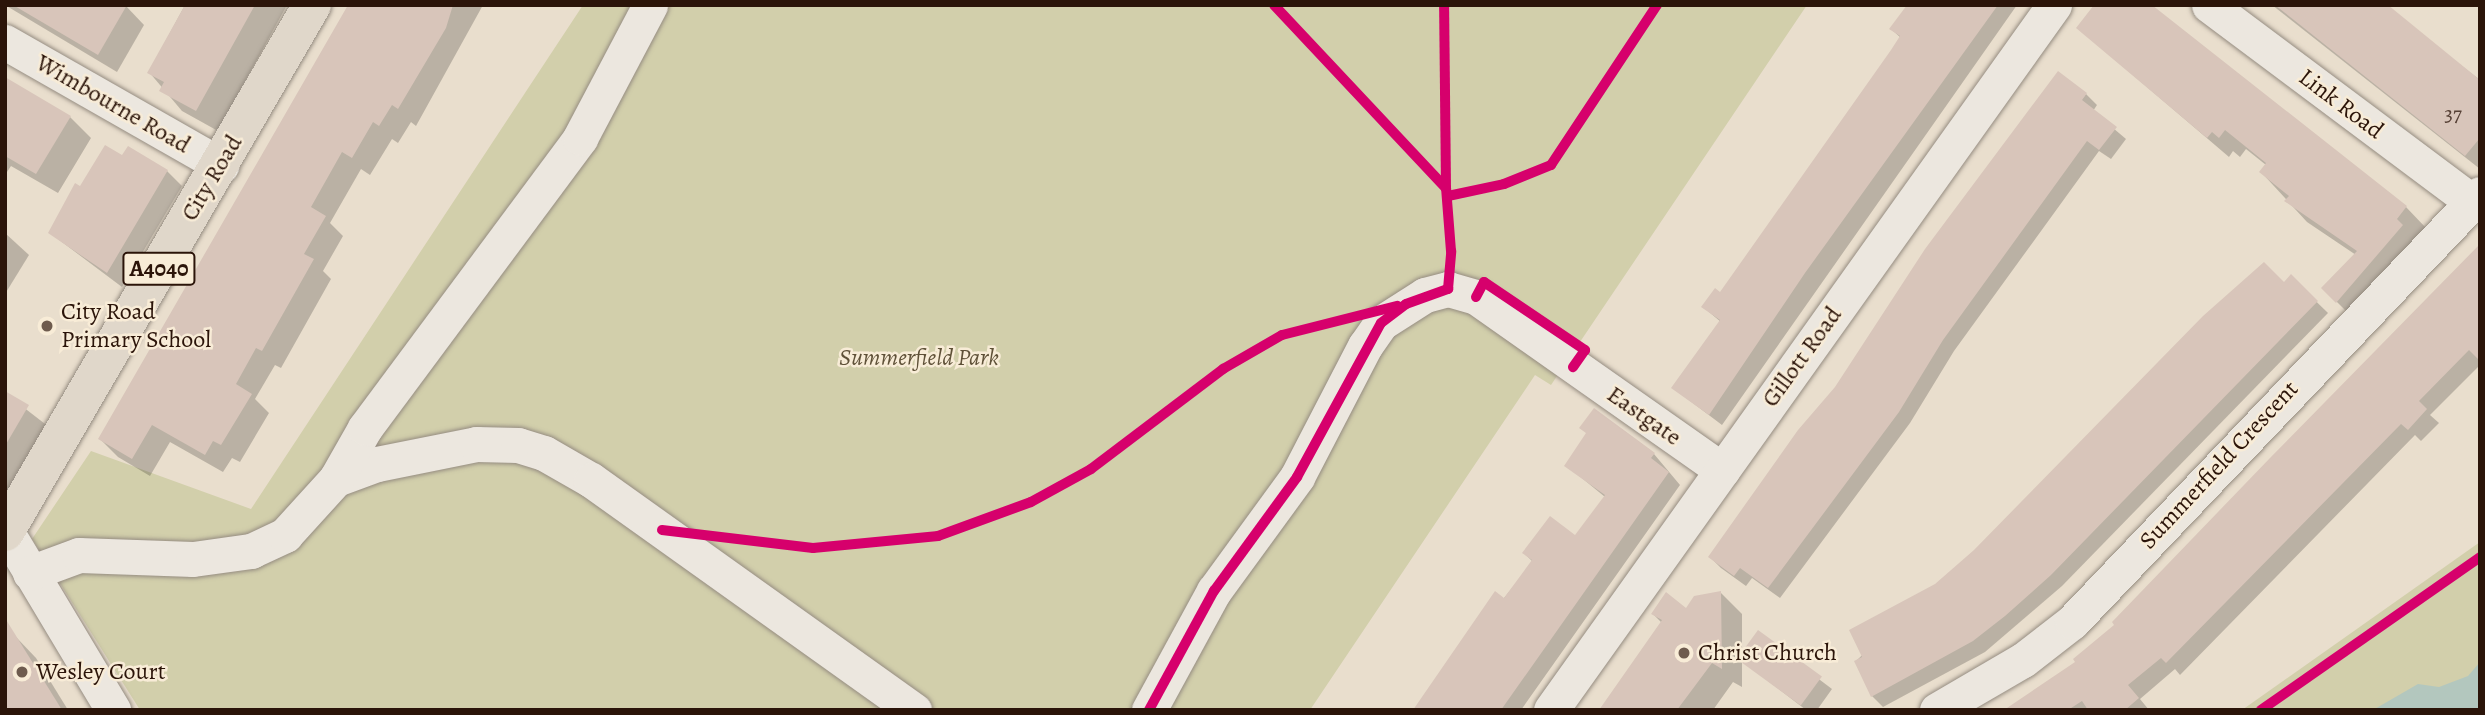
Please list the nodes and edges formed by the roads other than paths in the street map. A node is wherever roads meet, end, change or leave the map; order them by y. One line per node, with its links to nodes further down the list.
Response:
1 (312, 5): 6 (main road, City Road / A4040)
2 (650, 5): 9 (street)
3 (2054, 5): 8 (street, Gillott Road)
4 (2209, 5): 7 (street, Link Road)
5 (5, 42): 6 (street, Wimbourne Road)
6 (221, 165): 10 (main road, City Road / A4040)
7 (2476, 198): 16 (street, Summerfield Crescent)
8 (1721, 470): 14 (street, Eastgate); 15 (street, Gillott Road)
9 (336, 479): 11 (street); 13 (street)
10 (6, 531): 11 (street)
11 (30, 573): 12 (street)
12 (113, 710)
13 (914, 710)
14 (1149, 710)
15 (1550, 710)
16 (1937, 710)

